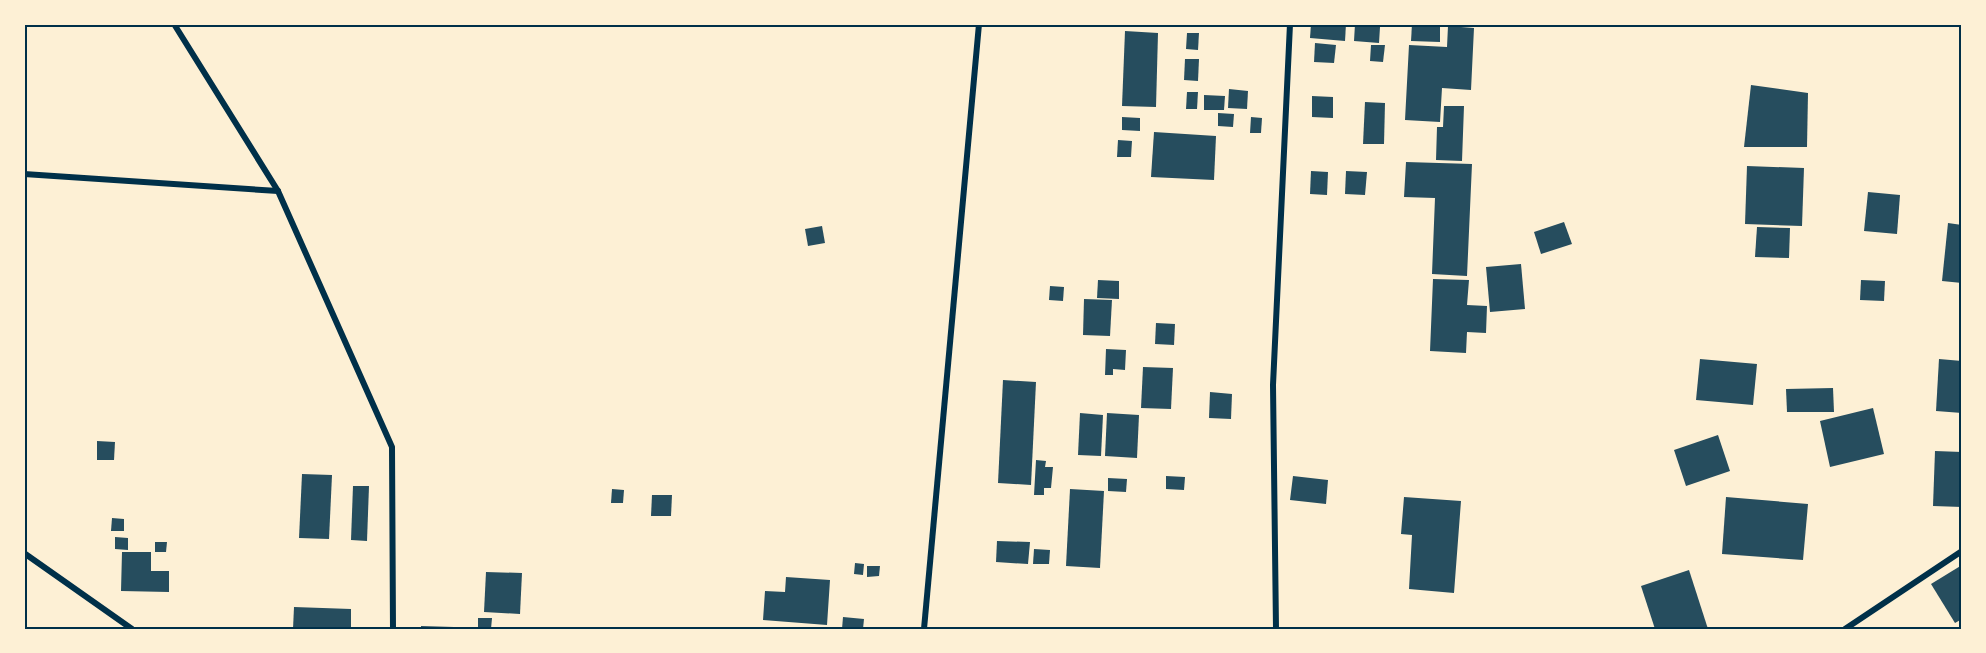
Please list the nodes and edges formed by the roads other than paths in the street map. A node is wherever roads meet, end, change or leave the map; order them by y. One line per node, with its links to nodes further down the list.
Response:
1 (174, 24): 5 (street)
2 (979, 24): 10 (street)
3 (1290, 24): 11 (street)
4 (24, 174): 5 (street)
5 (278, 191): 9 (street)
6 (1962, 551): 12 (street)
7 (24, 553): 8 (street)
8 (132, 629)
9 (393, 629)
10 (924, 629)
11 (1276, 629)
12 (1845, 629)

